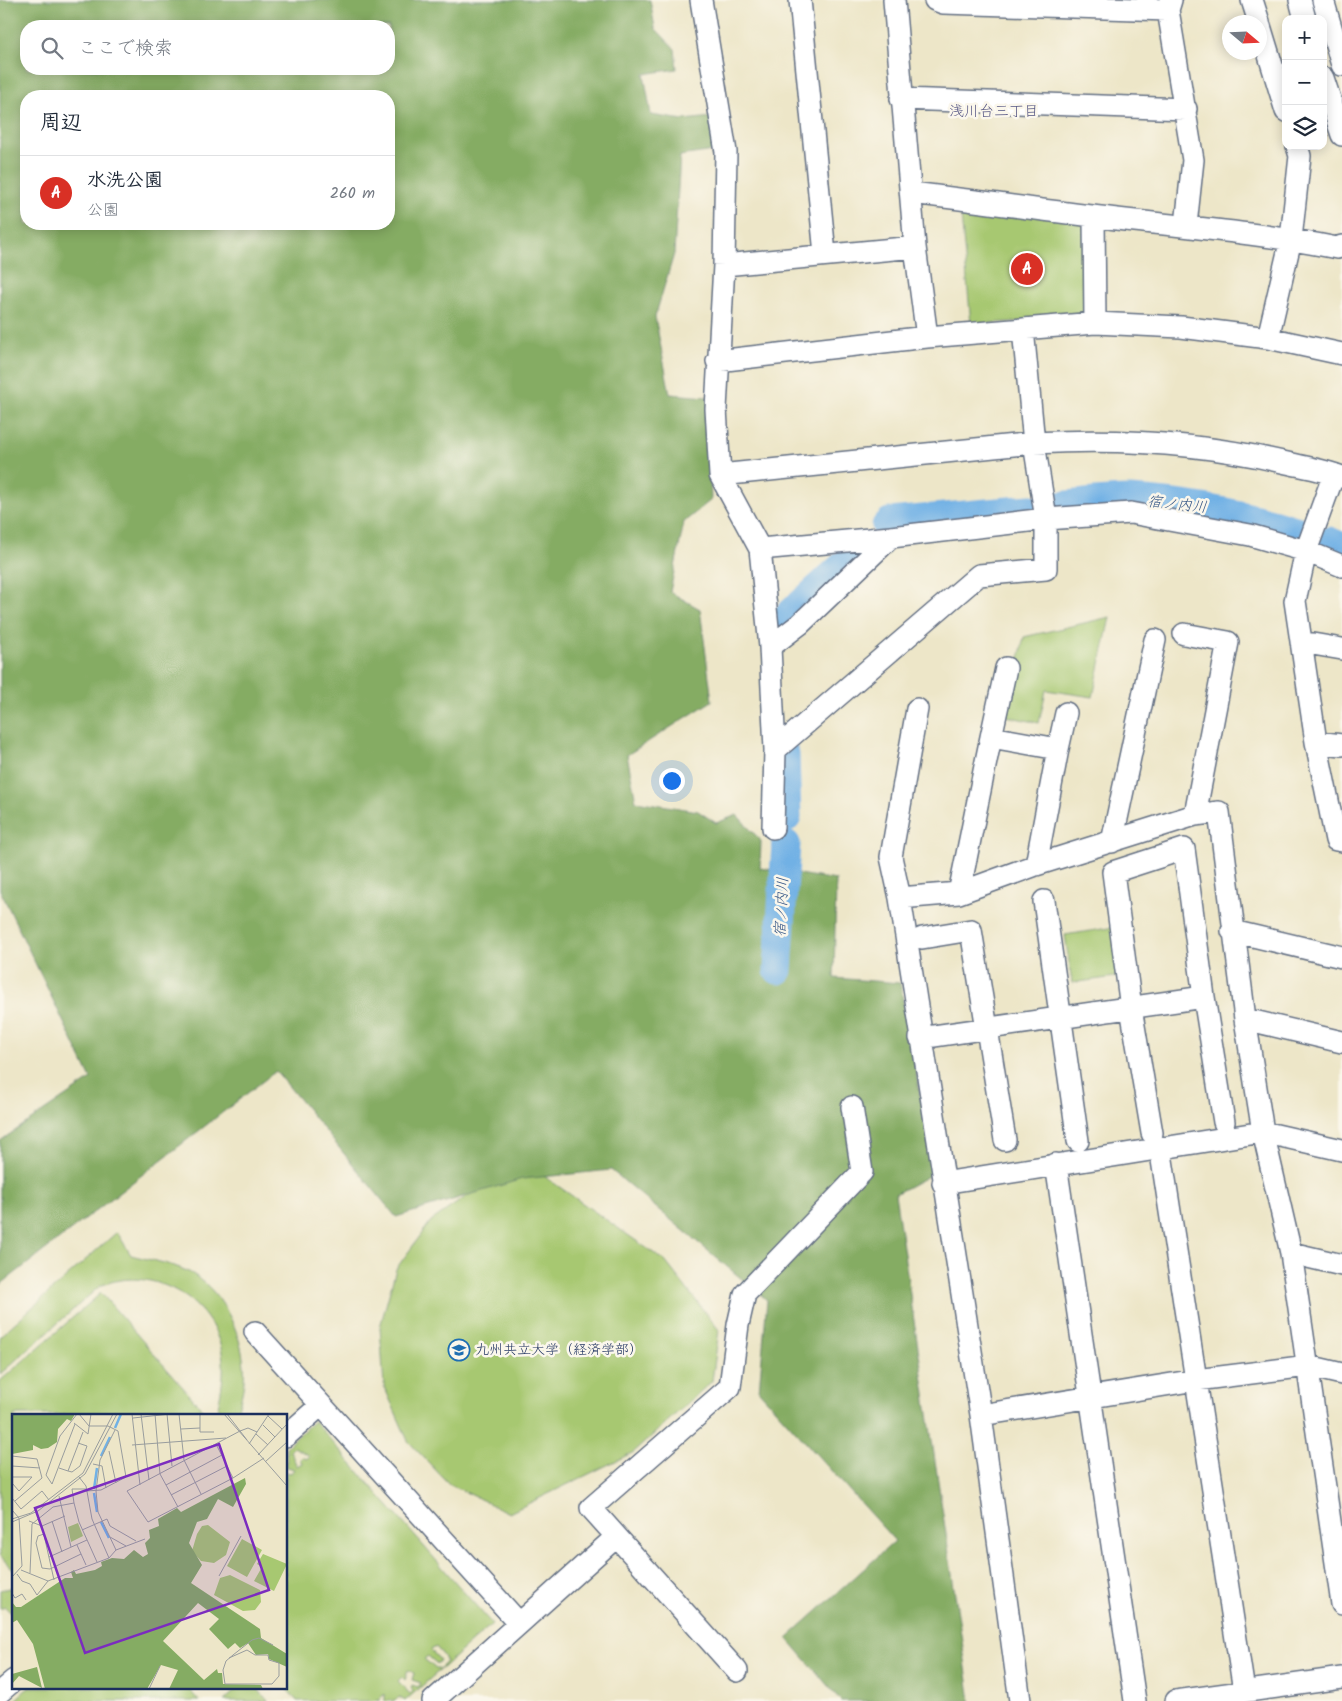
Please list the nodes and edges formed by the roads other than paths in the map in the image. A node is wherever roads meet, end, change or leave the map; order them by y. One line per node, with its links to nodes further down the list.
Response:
1 (701, 0): 27 (street)
2 (800, 0): 26 (street)
3 (894, 0): 15 (street)
4 (935, 0): 8 (street)
5 (1252, 0): 10 (street)
6 (1300, 0): 11 (street)
7 (1323, 0): 13 (street)
8 (1100, 4): 9 (street)
9 (1169, 5): 17 (street)
10 (1256, 15)
11 (1304, 15)
12 (1267, 50): 16 (street)
13 (1342, 65)
14 (1327, 90): 18 (street)
15 (901, 99): 17 (street); 20 (street)
16 (1284, 105)
17 (1186, 109): 22 (street)
18 (1342, 134)
19 (1298, 150): 23 (street)
20 (911, 193): 21 (street); 25 (street)
21 (1094, 216): 22 (street); 28 (street)
22 (1186, 225): 23 (street)
23 (1290, 239): 24 (street); 31 (street)
24 (1342, 246)
25 (915, 247): 26 (street); 30 (street)
26 (825, 254): 27 (street)
27 (724, 265): 33 (street)
28 (1095, 323): 29 (street); 31 (street)
29 (1023, 329): 30 (street); 34 (street)
30 (926, 337): 33 (street)
31 (1268, 338): 32 (street)
32 (1342, 354)
33 (717, 361): 35 (street)
34 (1034, 443): 35 (street); 36 (street); 37 (street)
35 (720, 475): 39 (street)
36 (1338, 476): 40 (street)
37 (1046, 520): 38 (street); 40 (street); 54 (street)
38 (891, 537): 39 (street); 45 (street)
39 (760, 549): 45 (street)
40 (1306, 552): 41 (street); 44 (street)
41 (1342, 566)
42 (1184, 634): 55 (street)
43 (1155, 640): 58 (street)
44 (1301, 642): 46 (street); 51 (street)
45 (770, 647): 54 (street)
46 (1342, 649)
47 (1006, 668): 50 (street)
48 (918, 709): 61 (street)
49 (1066, 713): 53 (street)
50 (991, 737): 53 (street); 60 (street)
51 (1316, 742): 52 (street); 57 (street)
52 (1342, 745)
53 (1058, 749): 59 (street)
54 (775, 750): 56 (street)
55 (1195, 815): 58 (street); 63 (street)
56 (773, 828)
57 (1342, 841)
58 (1112, 842): 59 (street)
59 (1036, 865): 60 (street)
60 (959, 892): 61 (street)
61 (900, 898): 71 (street)
62 (1044, 902): 68 (street)
63 (1232, 931): 65 (street); 69 (street)
64 (922, 938): 70 (street)
65 (1342, 957)
66 (1204, 997): 67 (street); 67 (street); 74 (street)
67 (1131, 1008): 68 (street); 77 (street)
68 (1059, 1018): 70 (street); 78 (street)
69 (1245, 1019): 72 (street); 75 (street)
70 (988, 1028): 71 (street); 76 (street)
71 (920, 1038): 81 (street)
72 (1342, 1042)
73 (852, 1107): 93 (street)
74 (1224, 1122)
75 (1263, 1132): 77 (street); 79 (street); 82 (street)
76 (1005, 1140)
77 (1156, 1140): 80 (street); 87 (street)
78 (1078, 1141)
79 (1342, 1150)
80 (1056, 1164): 81 (street); 88 (street)
81 (943, 1183): 90 (street)
82 (1291, 1253): 83 (street); 85 (street)
83 (1342, 1265)
84 (255, 1332): 89 (street)
85 (1308, 1366): 86 (street); 87 (street); 92 (street)
86 (1342, 1374)
87 (1196, 1380): 88 (street); 99 (street)
88 (1089, 1396): 90 (street); 103 (street)
89 (320, 1405): 91 (street); 95 (street)
90 (981, 1415): 102 (street)
91 (288, 1434)
92 (1334, 1503): 94 (street)
93 (616, 1537): 95 (street); 96 (street)
94 (1342, 1604)
95 (519, 1623): 101 (street)
96 (737, 1671)
97 (1342, 1678): 99 (street)
98 (12, 1682): 100 (street)
99 (1244, 1691): 104 (street)
100 (0, 1692)
101 (445, 1697)
102 (1020, 1701)
103 (1135, 1701)
104 (1176, 1701)

